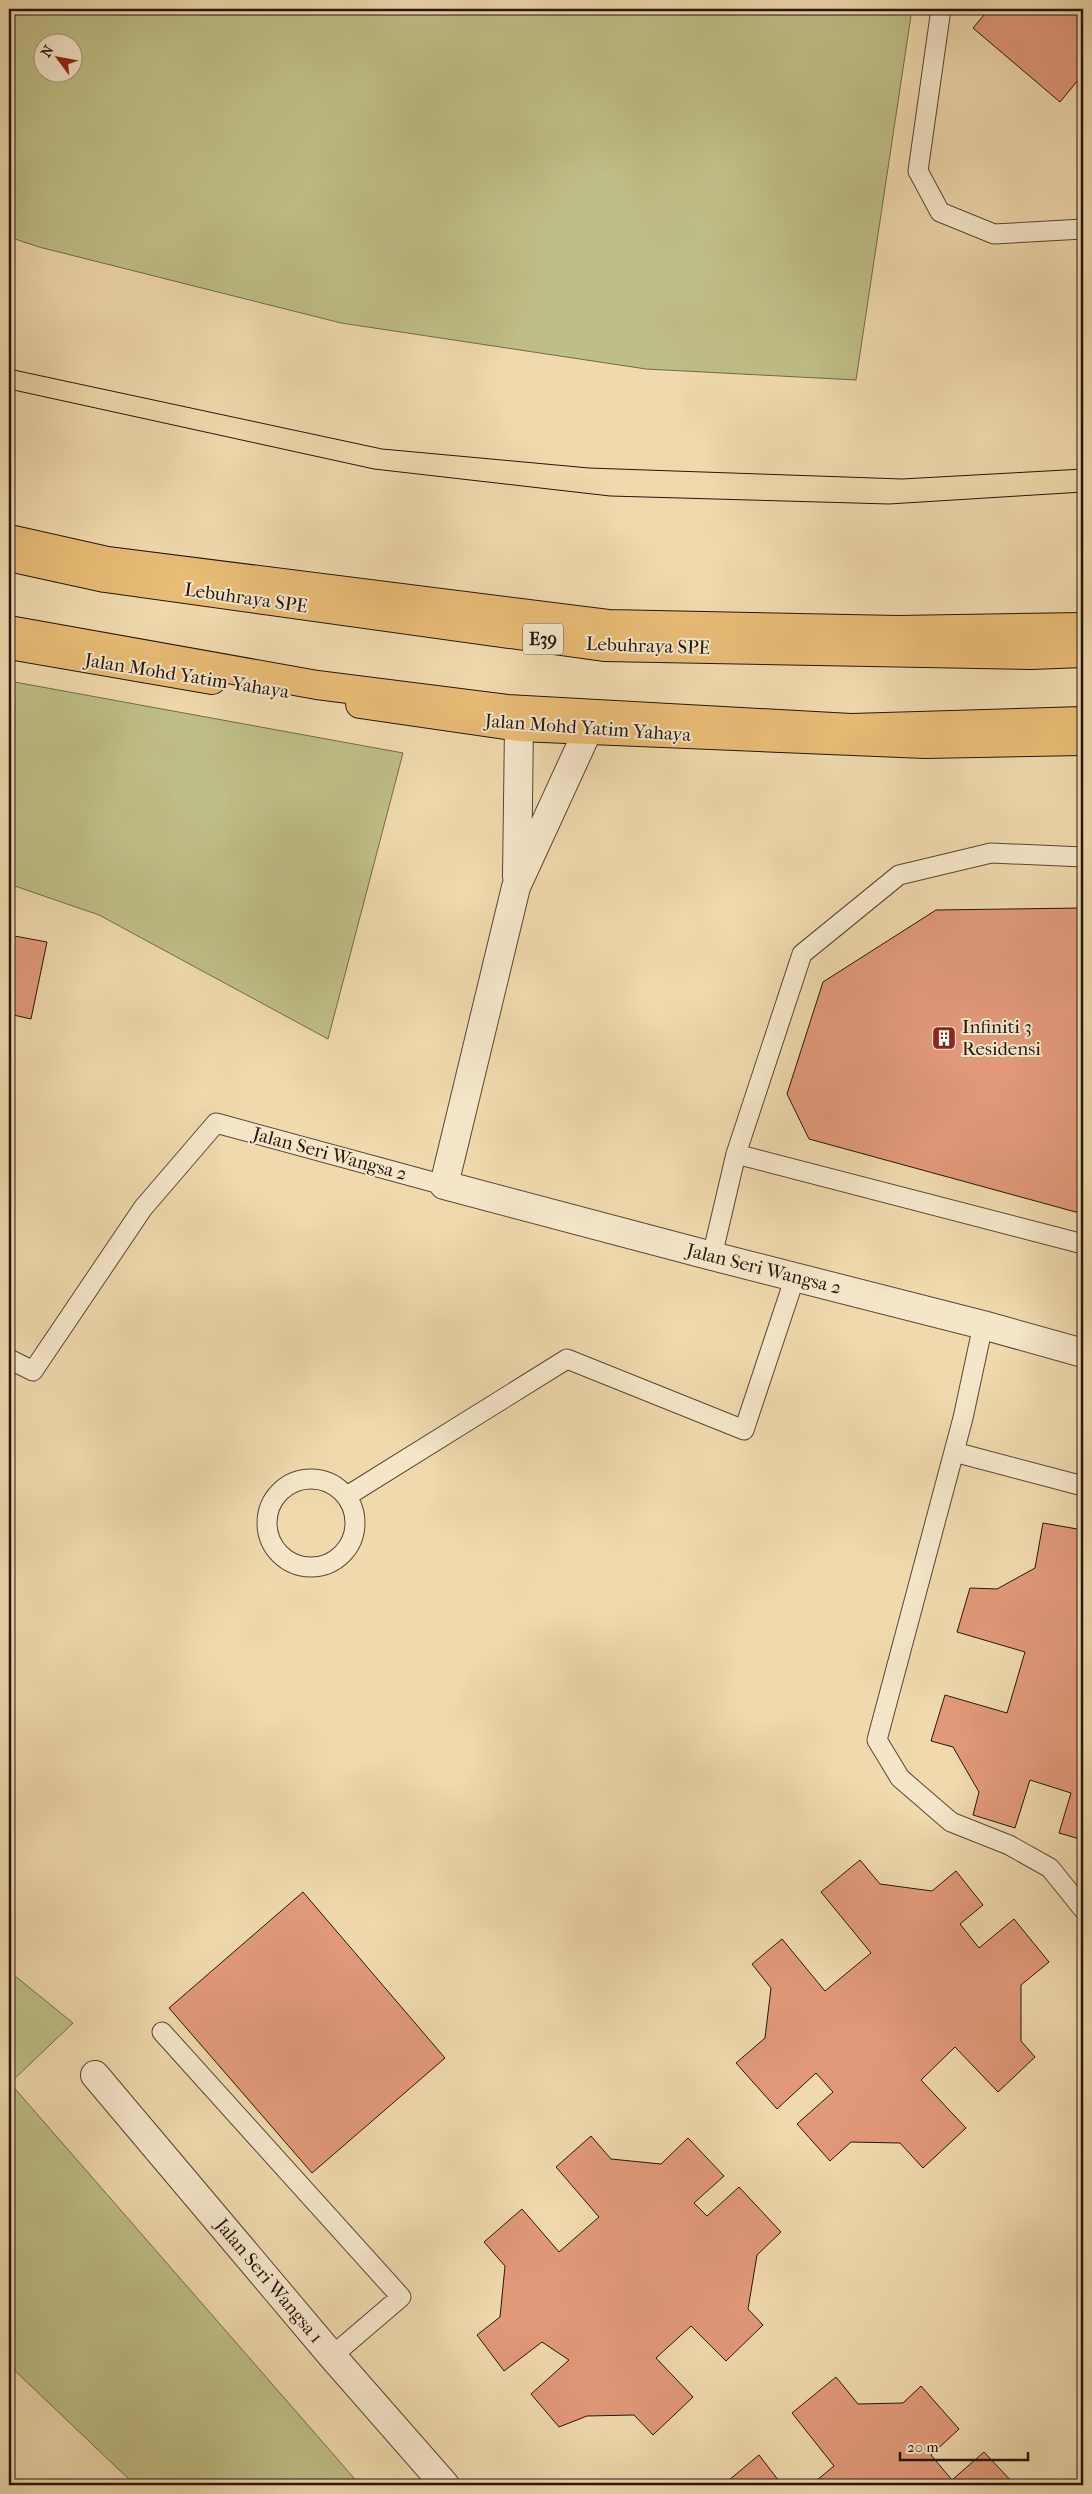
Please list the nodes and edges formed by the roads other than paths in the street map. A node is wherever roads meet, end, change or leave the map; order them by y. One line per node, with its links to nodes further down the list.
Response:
1 (941, 9): 2 (lane)
2 (1083, 229)
3 (9, 539): 5 (main road)
4 (9, 557): 8 (main road, Lebuhraya SPE / E39)
5 (1083, 627)
6 (9, 630): 9 (main road)
7 (9, 645): 10 (main road, Jalan Mohd Yatim Yahaya)
8 (1083, 653)
9 (1083, 721)
10 (519, 727): 11 (main road, Jalan Mohd Yatim Yahaya); 14 (street)
11 (588, 730): 12 (main road, Jalan Mohd Yatim Yahaya); 14 (street)
12 (1083, 741)
13 (1083, 857): 15 (lane)
14 (516, 887): 16 (street)
15 (736, 1154): 17 (lane); 18 (lane)
16 (444, 1184): 18 (street, Jalan Seri Wangsa 2); 22 (lane, Jalan Seri Wangsa 2)
17 (1083, 1244)
18 (712, 1256): 19 (street, Jalan Seri Wangsa 2)
19 (795, 1277): 20 (street, Jalan Seri Wangsa 2); 25 (lane)
20 (983, 1325): 21 (street, Jalan Seri Wangsa 2); 23 (lane)
21 (1083, 1353)
22 (9, 1359)
23 (954, 1452): 24 (lane); 26 (lane)
24 (1083, 1486)
25 (347, 1496): 25 (lane)
26 (1083, 1909)
27 (162, 2032): 29 (lane)
28 (95, 2075): 29 (street, Jalan Seri Wangsa 1)
29 (332, 2356): 30 (street, Jalan Seri Wangsa 1)
30 (445, 2485)

